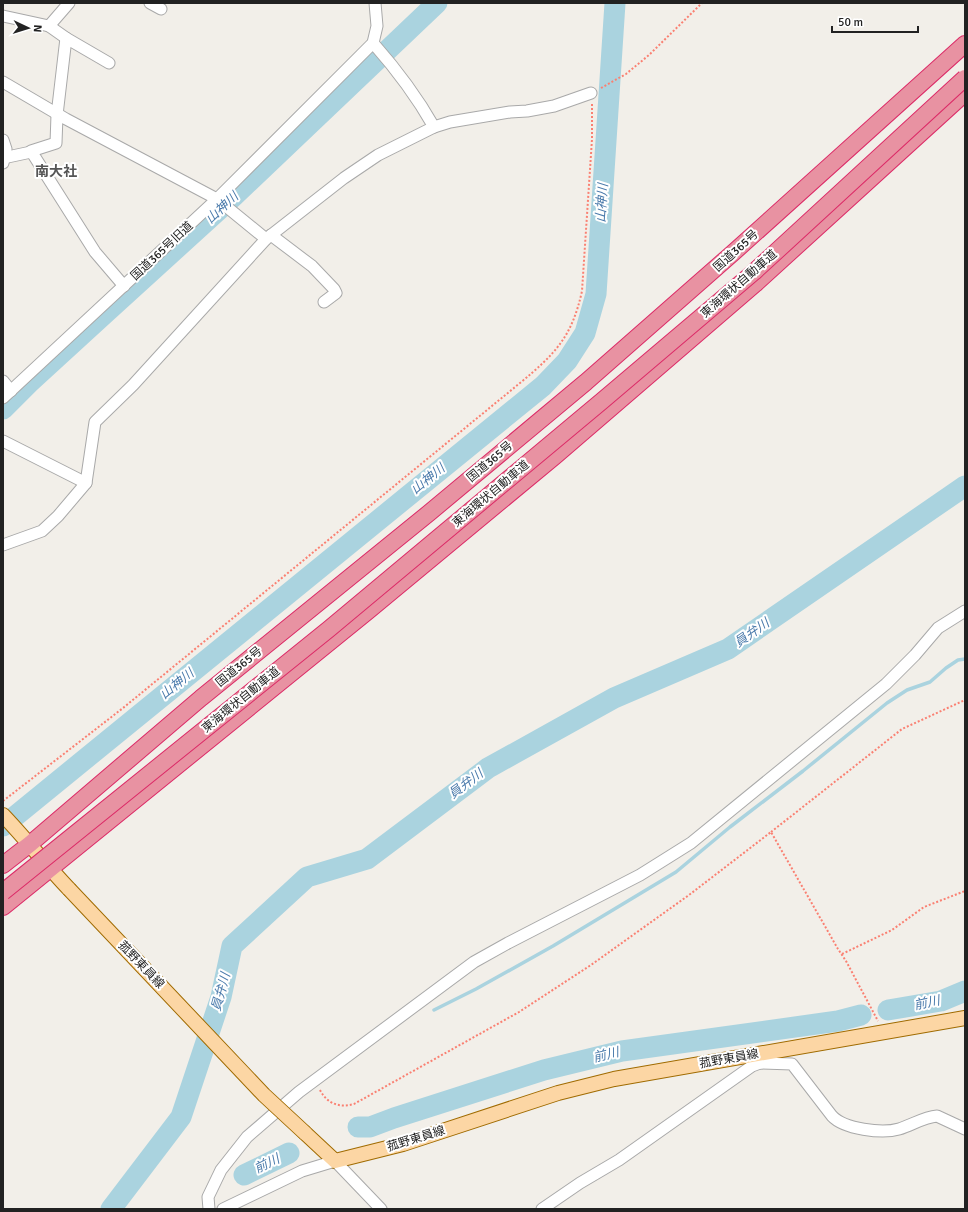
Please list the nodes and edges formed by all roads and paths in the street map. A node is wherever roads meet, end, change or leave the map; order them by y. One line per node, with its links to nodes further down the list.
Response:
1 (69, 3): 7 (street)
2 (150, 3): 5 (street)
3 (375, 3): 10 (street)
4 (702, 3): 14 (path)
5 (161, 9)
6 (3, 16): 7 (street)
7 (49, 26): 8 (street)
8 (66, 38): 11 (street); 16 (street)
9 (965, 44): 35 (highway, 国道365号)
10 (376, 46): 17 (street); 21 (street, 国道365号旧道)
11 (109, 63)
12 (965, 78): 39 (highway, 東海環状自動車道, bridge)
13 (3, 82): 16 (street)
14 (596, 90): 17 (street); 32 (path)
15 (965, 93): 37 (highway)
16 (57, 114): 19 (street); 21 (street)
17 (434, 127): 22 (street)
18 (3, 140): 20 (street)
19 (31, 152): 20 (street); 23 (street)
20 (3, 160)
21 (223, 204): 22 (street); 23 (street, 国道365号旧道)
22 (268, 237): 24 (street); 28 (street)
23 (124, 286): 26 (street, 国道365号旧道)
24 (324, 302)
25 (3, 381): 26 (street)
26 (7, 394)
27 (3, 441): 28 (street)
28 (86, 483): 29 (street)
29 (3, 545)
30 (965, 611): 45 (street)
31 (965, 700): 34 (path)
32 (3, 801)
33 (3, 815): 35 (main road, 菰野東員線)
34 (772, 832): 41 (path); 45 (path)
35 (26, 839): 36 (highway, 国道365号); 37 (main road, 菰野東員線)
36 (3, 865)
37 (50, 870): 40 (highway); 47 (main road, 菰野東員線, bridge)
38 (965, 891): 41 (path)
39 (3, 892)
40 (3, 907)
41 (842, 954): 43 (path)
42 (965, 1018): 43 (main road, 菰野東員線)
43 (884, 1032): 44 (main road, 菰野東員線)
44 (759, 1058): 46 (street); 47 (main road, 菰野東員線); 51 (street)
45 (315, 1080): 48 (street)
46 (965, 1129)
47 (335, 1160): 49 (street); 50 (street)
48 (209, 1209)
49 (223, 1209)
50 (381, 1209)
51 (542, 1209)

